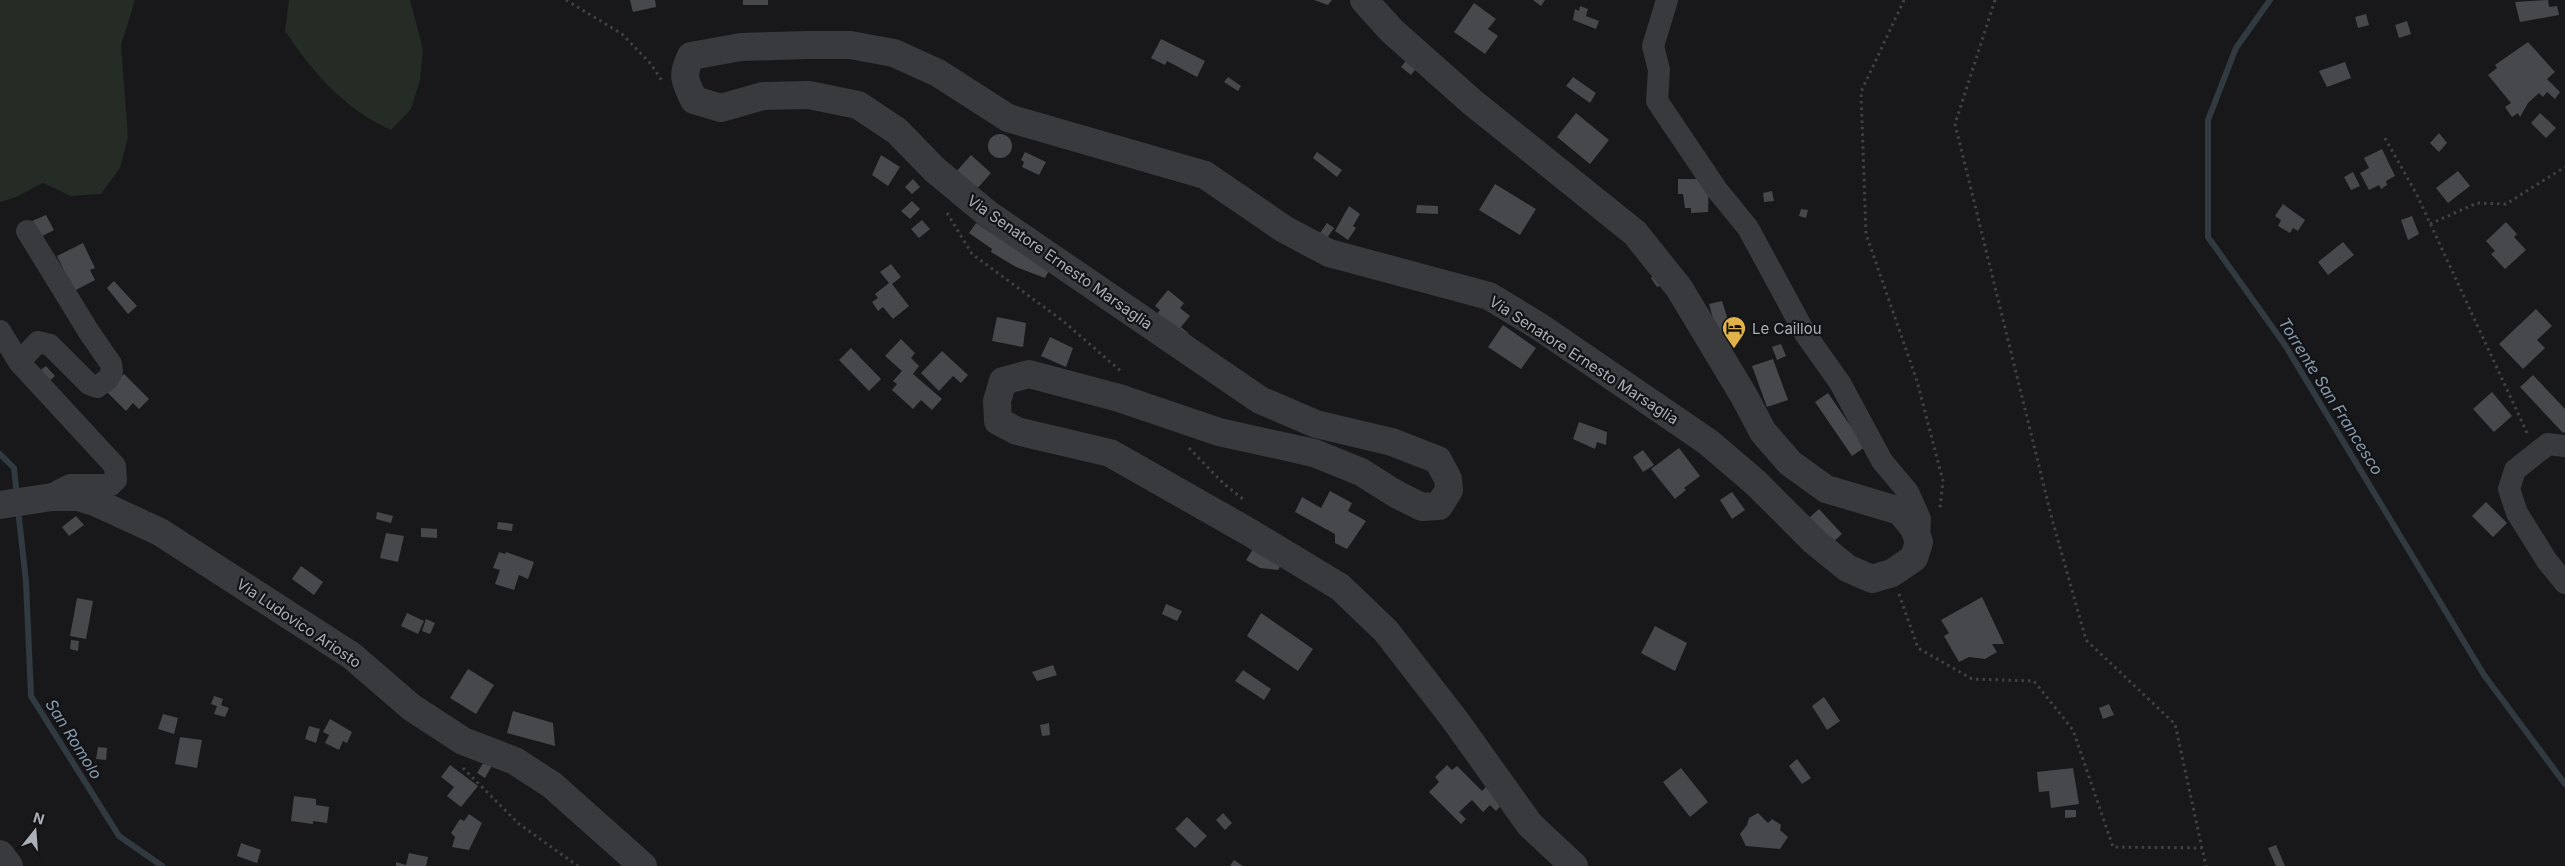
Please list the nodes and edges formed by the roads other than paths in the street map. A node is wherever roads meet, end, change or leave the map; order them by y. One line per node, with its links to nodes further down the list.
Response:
1 (1364, 0): 9 (street)
2 (1667, 0): 9 (street)
3 (27, 231): 5 (street)
4 (0, 331): 5 (street)
5 (19, 362): 7 (street)
6 (2565, 446): 10 (street)
7 (52, 497): 8 (street, Via Ludovico Ariosto); 13 (street, Via Ludovico Ariosto)
8 (0, 505)
9 (1919, 542): 14 (street, Via Senatore Ernesto Marsaglia)
10 (2565, 583)
11 (0, 854): 12 (street)
12 (9, 866)
13 (644, 866)
14 (1574, 866)

